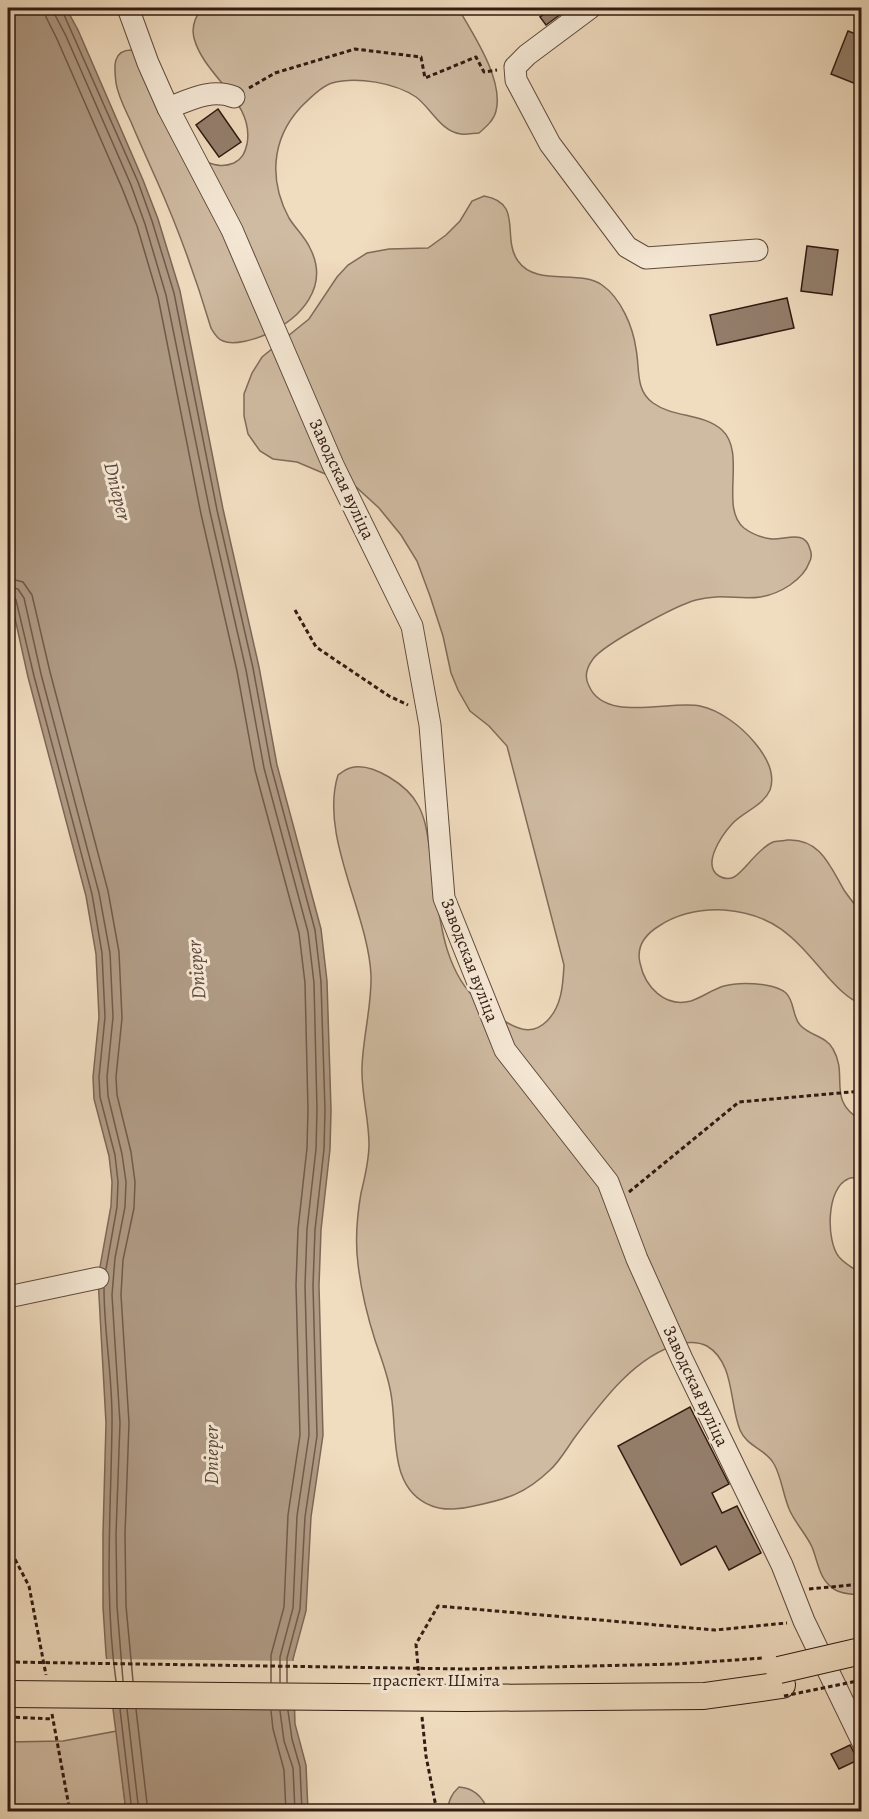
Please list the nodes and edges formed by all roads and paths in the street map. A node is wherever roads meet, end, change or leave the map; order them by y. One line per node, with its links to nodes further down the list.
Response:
1 (128, 8): 5 (street, Заводская вуліца)
2 (590, 8): 6 (street)
3 (484, 72): 4 (path)
4 (234, 97): 5 (street)
5 (168, 108): 8 (street, Заводская вуліца)
6 (757, 250)
7 (296, 610): 8 (path)
8 (427, 707): 10 (street, Заводская вуліца)
9 (861, 1091): 10 (path)
10 (616, 1202): 15 (street, Заводская вуліца)
11 (98, 1278): 12 (street)
12 (8, 1297)
13 (8, 1546): 21 (path)
14 (861, 1584): 15 (path)
15 (792, 1591): 16 (street, Заводская вуліца)
16 (804, 1621): 24 (path); 30 (street, Заводская вуліца)
17 (861, 1656): 20 (main road, праспект Шміта)
18 (8, 1662): 23 (path, bridge)
19 (8, 1676): 23 (main road, праспект Шміта)
20 (778, 1677): 22 (path, bridge); 23 (main road, праспект Шміта); 23 (path)
21 (46, 1678)
22 (861, 1680)
23 (465, 1683): 25 (main road, праспект Шміта, bridge)
24 (420, 1689)
25 (8, 1694)
26 (51, 1709): 29 (path)
27 (422, 1711): 32 (path)
28 (8, 1717): 29 (path)
29 (53, 1719): 31 (path)
30 (861, 1741)
31 (70, 1812)
32 (437, 1812)

